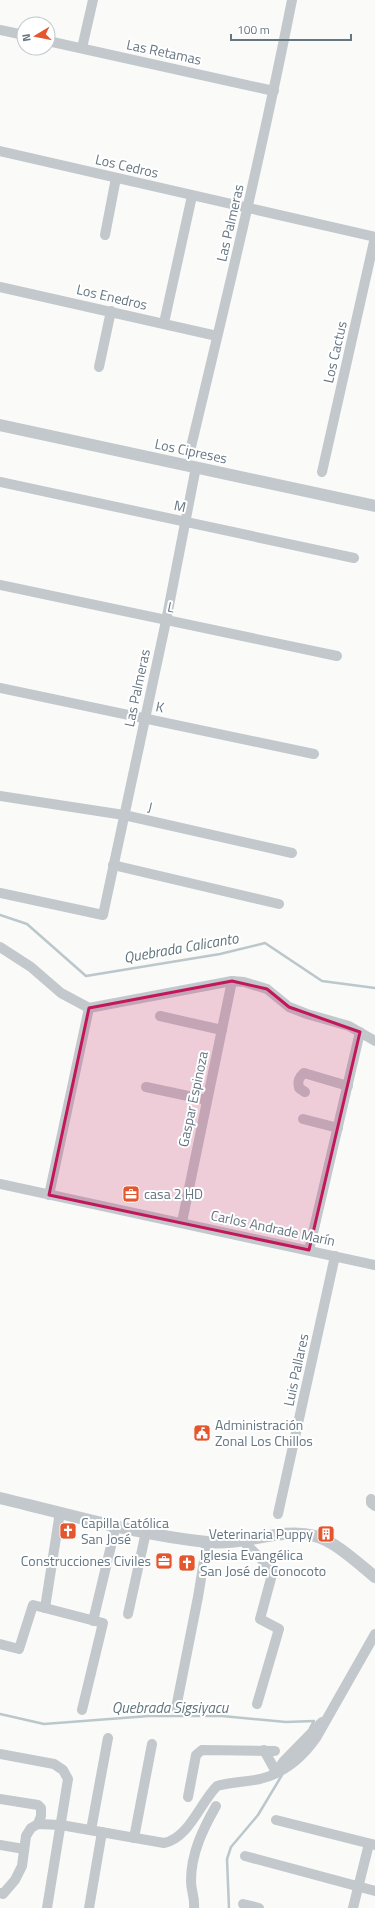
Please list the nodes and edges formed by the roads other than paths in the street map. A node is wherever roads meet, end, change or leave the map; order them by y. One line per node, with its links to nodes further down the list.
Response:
1 (93, 0): 6 (street)
2 (292, 0): 7 (street, Las Palmeras)
3 (0, 30): 4 (street)
4 (16, 33)
5 (56, 43): 6 (street, Las Retamas)
6 (82, 48): 7 (street, Las Retamas)
7 (274, 91): 11 (street, Las Palmeras)
8 (0, 151): 9 (street, Los Cedros)
9 (116, 178): 10 (street, Los Cedros); 12 (street)
10 (192, 196): 11 (street, Los Cedros); 16 (street)
11 (248, 208): 13 (street, Los Cedros); 17 (street, Las Palmeras)
12 (105, 234)
13 (375, 237): 22 (street, Los Cactus)
14 (0, 287): 15 (street, Los Enedros)
15 (111, 311): 16 (street, Los Enedros); 18 (street)
16 (164, 323): 17 (street, Los Enedros)
17 (217, 336): 20 (street, Las Palmeras)
18 (99, 367)
19 (0, 425): 21 (street, Los Cipreses)
20 (190, 451)
21 (196, 467): 24 (street, Los Cipreses); 25 (street, Las Palmeras)
22 (322, 472)
23 (0, 482): 25 (street, M)
24 (375, 506)
25 (186, 522): 26 (street, M); 28 (street, Las Palmeras)
26 (354, 558)
27 (0, 585): 28 (street, L)
28 (166, 621): 29 (street, L); 31 (street, Las Palmeras)
29 (337, 656)
30 (0, 688): 31 (street, K)
31 (145, 718): 32 (street, K); 34 (street, Las Palmeras)
32 (314, 754)
33 (0, 796): 34 (street, J)
34 (124, 815): 35 (street, J); 36 (street, Las Palmeras)
35 (292, 853)
36 (113, 865): 37 (street, Las Palmeras); 38 (street)
37 (0, 893)
38 (279, 904)
39 (0, 947): 41 (street)
40 (232, 981): 41 (street); 43 (street, Gaspar Espinoza); 44 (street)
41 (89, 1008): 53 (street)
42 (160, 1016): 43 (street)
43 (222, 1030): 49 (street, Gaspar Espinoza)
44 (360, 1032): 45 (street); 46 (street)
45 (375, 1041)
46 (348, 1086): 48 (street); 51 (street)
47 (146, 1087): 49 (street)
48 (305, 1092)
49 (207, 1100): 54 (street, Gaspar Espinoza)
50 (303, 1119): 51 (street)
51 (338, 1128): 55 (street)
52 (0, 1184): 53 (street, Carlos Andrade Marín)
53 (49, 1195): 54 (street, Carlos Andrade Marín)
54 (182, 1222): 55 (street, Carlos Andrade Marín)
55 (309, 1250): 56 (street, Carlos Andrade Marín)
56 (335, 1256): 57 (street, Carlos Andrade Marín); 60 (street, Luis Pallares)
57 (375, 1265)
58 (0, 1498): 59 (street)
59 (60, 1512): 61 (street); 66 (street)
60 (278, 1514)
61 (116, 1525): 62 (street); 68 (street)
62 (146, 1532): 63 (street); 67 (street)
63 (207, 1542): 64 (street); 72 (street)
64 (244, 1542): 65 (street); 71 (street)
65 (375, 1577)
66 (45, 1608): 68 (street); 70 (street)
67 (128, 1614)
68 (93, 1621): 73 (street)
69 (375, 1634): 79 (street)
70 (0, 1644)
71 (258, 1704)
72 (176, 1708)
73 (82, 1710)
74 (108, 1738): 86 (street)
75 (152, 1744): 89 (street)
76 (264, 1750): 77 (street); 79 (street); 81 (street)
77 (275, 1751)
78 (0, 1754): 85 (street)
79 (276, 1772): 81 (street)
80 (0, 1799): 84 (street)
81 (202, 1805): 87 (street)
82 (216, 1806): 92 (street)
83 (276, 1820): 90 (street)
84 (38, 1824): 85 (street); 93 (street)
85 (62, 1825): 86 (street); 99 (street)
86 (91, 1830): 88 (street)
87 (183, 1831): 89 (street); 92 (street)
88 (102, 1832): 89 (street); 100 (street)
89 (134, 1838)
90 (372, 1844): 95 (street)
91 (0, 1845): 93 (street)
92 (197, 1847): 101 (street)
93 (24, 1849): 97 (street)
94 (245, 1856): 95 (street)
95 (359, 1886): 96 (street); 103 (street)
96 (375, 1891)
97 (0, 1894)
98 (244, 1904): 102 (street)
99 (47, 1908)
100 (89, 1908)
101 (194, 1908)
102 (259, 1908)
103 (353, 1908)

